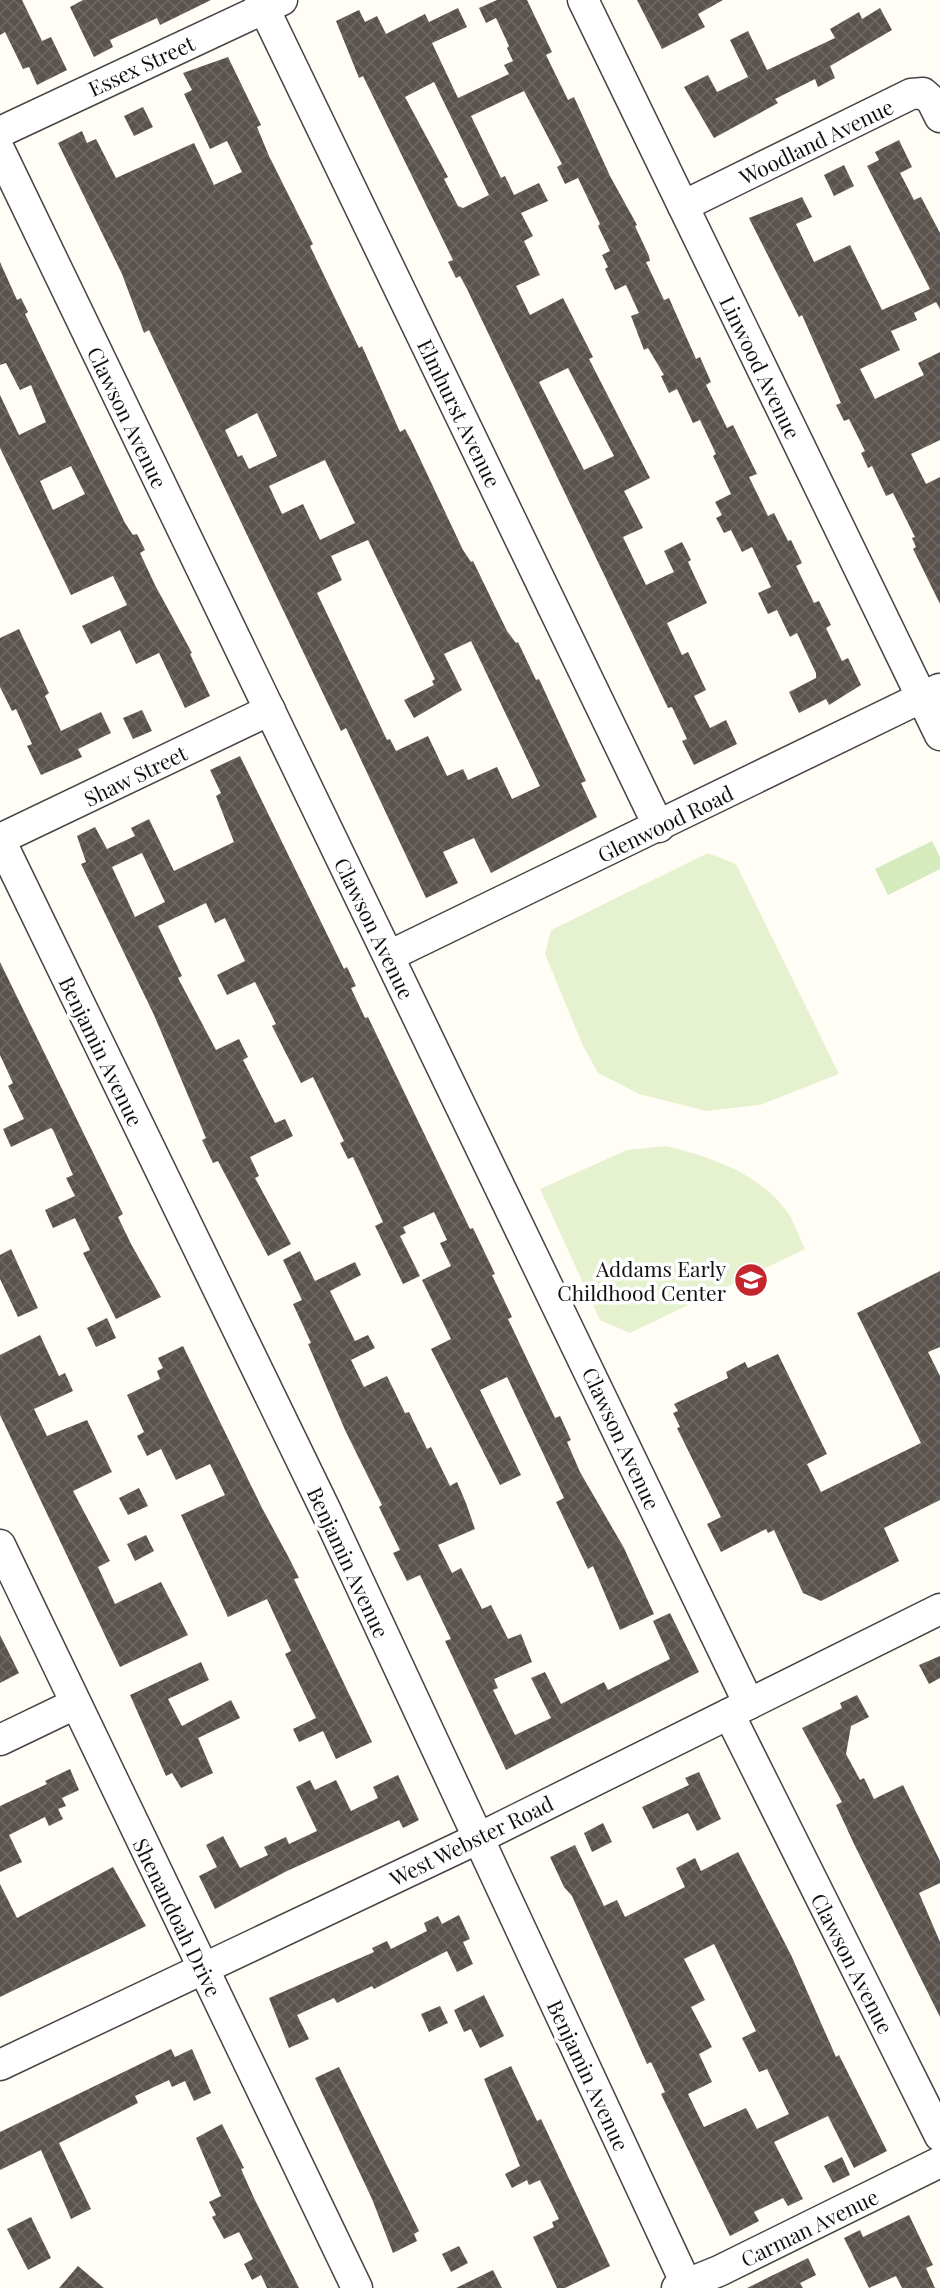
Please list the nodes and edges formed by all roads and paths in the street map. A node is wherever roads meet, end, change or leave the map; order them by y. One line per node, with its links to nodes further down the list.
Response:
1 (583, 0): 6 (street, Linwood Avenue)
2 (269, 3): 4 (street, Essex Street); 10 (street, Elmhurst Avenue)
3 (940, 117): 6 (street, Woodland Avenue)
4 (0, 132)
5 (0, 151): 8 (street, Clawson Avenue)
6 (683, 206): 7 (street, Linwood Avenue)
7 (931, 693): 9 (street, Linwood Avenue); 10 (street, Glenwood Road)
8 (270, 710): 11 (street, Shaw Street); 12 (street, Clawson Avenue)
9 (940, 734)
10 (659, 827): 12 (street, Glenwood Road)
11 (0, 840): 18 (street, Benjamin Avenue)
12 (388, 956): 16 (street, Clawson Avenue)
13 (0, 1545): 15 (street, Shenandoah Drive)
14 (940, 1609): 16 (street, West Webster Road)
15 (75, 1704): 17 (street); 19 (street, Shenandoah Drive)
16 (739, 1709): 18 (street, West Webster Road); 21 (street, Clawson Avenue)
17 (0, 1740)
18 (479, 1838): 19 (street, West Webster Road); 23 (street, Benjamin Avenue)
19 (202, 1967): 20 (street, West Webster Road); 24 (street, Shenandoah Drive)
20 (0, 2065)
21 (940, 2136)
22 (940, 2162): 23 (street, Carman Avenue)
23 (684, 2287)
24 (356, 2288)

